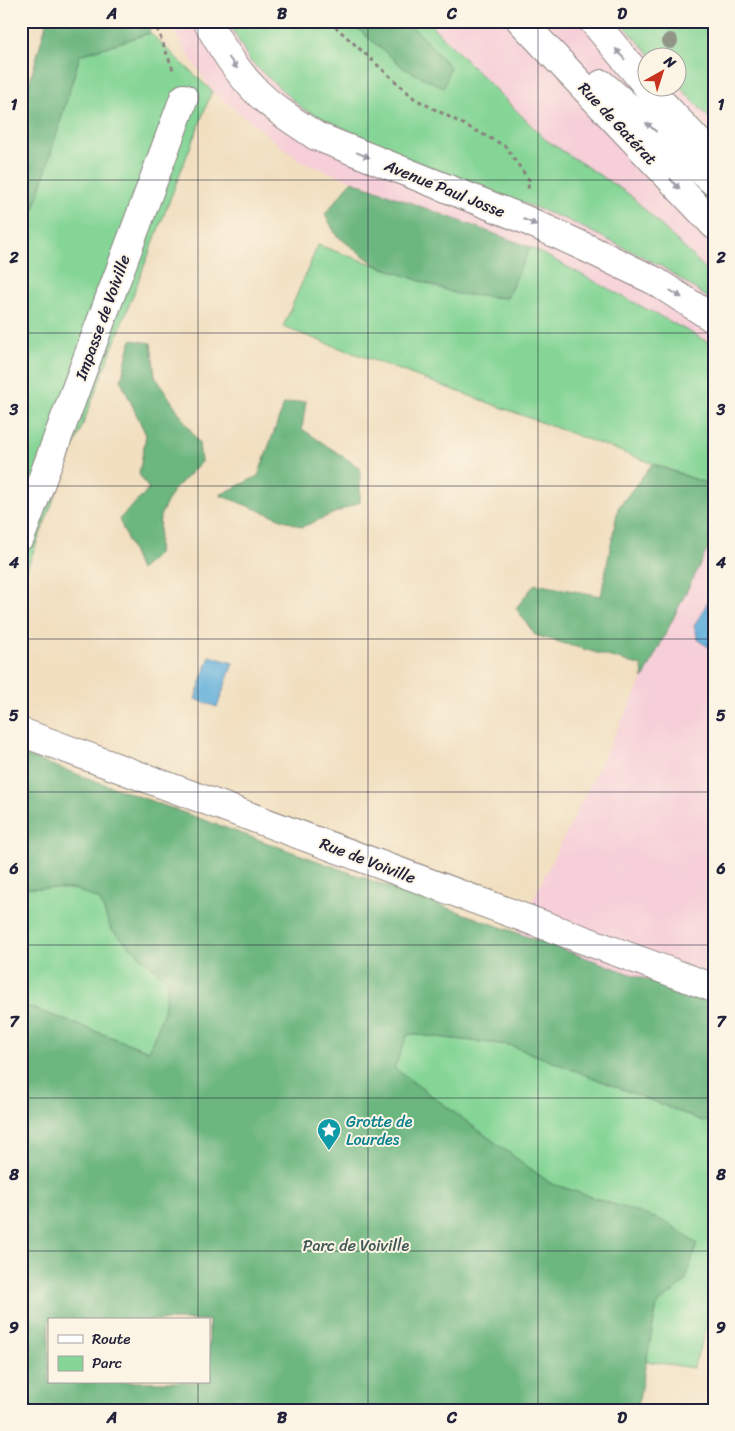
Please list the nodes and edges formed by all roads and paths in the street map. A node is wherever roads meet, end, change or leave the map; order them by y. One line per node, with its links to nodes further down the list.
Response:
1 (154, 21): 8 (path)
2 (207, 21): 12 (main road, Avenue Paul Josse, one-way to 12)
3 (329, 21): 12 (path)
4 (521, 21): 13 (main road, Rue de Gatérat, one-way to 13)
5 (532, 21): 11 (main road, Rue de Gatérat, one-way to 5)
6 (593, 21): 7 (main road, one-way to 6)
7 (638, 75)
8 (184, 98): 15 (main road, Impasse de Voiville)
9 (658, 98): 10 (main road)
10 (714, 158)
11 (714, 182)
12 (526, 220): 14 (main road, Avenue Paul Josse, one-way to 14)
13 (714, 224)
14 (714, 319)
15 (21, 536)
16 (21, 732): 17 (main road, Rue de Voiville)
17 (714, 988)

